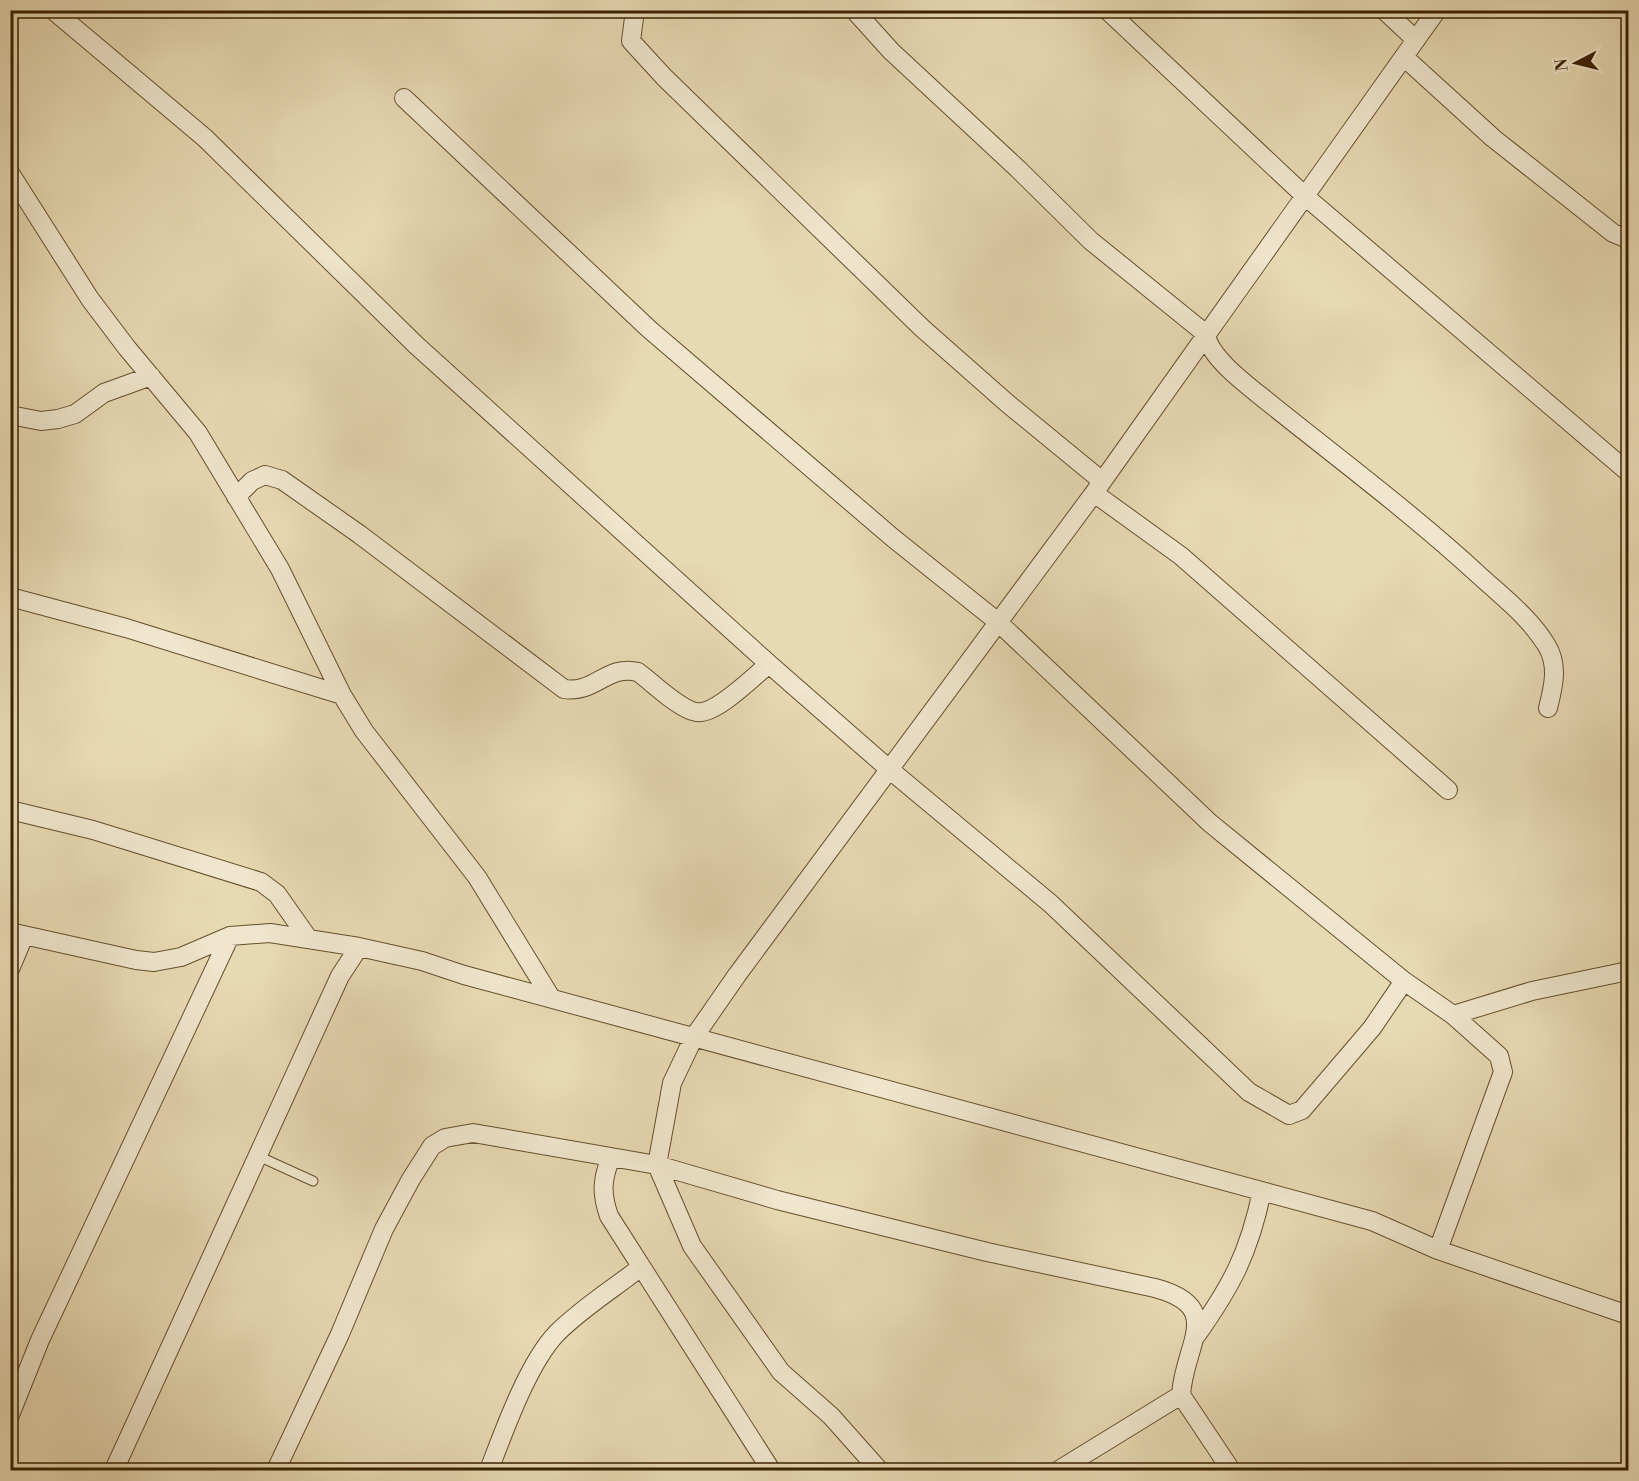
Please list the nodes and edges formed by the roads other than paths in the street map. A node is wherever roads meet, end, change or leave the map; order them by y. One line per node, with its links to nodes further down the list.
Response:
1 (53, 10): 21 (street)
2 (635, 10): 17 (street)
3 (854, 10): 13 (street)
4 (1107, 10): 11 (street)
5 (1384, 10): 7 (street)
6 (1437, 10): 7 (street)
7 (1416, 40): 8 (street)
8 (1404, 57): 11 (street); 12 (street)
9 (404, 98): 20 (street)
10 (10, 173): 14 (street)
11 (1306, 197): 13 (street); 16 (street)
12 (1629, 239)
13 (1206, 334): 17 (street); 23 (street)
14 (151, 376): 15 (street); 18 (street)
15 (10, 415)
16 (1629, 472)
17 (1098, 487): 20 (street); 25 (street)
18 (236, 497): 21 (street); 22 (street)
19 (10, 597): 22 (street)
20 (998, 622): 24 (street); 33 (street)
21 (769, 664): 24 (street)
22 (342, 695): 34 (street)
23 (1548, 708)
24 (889, 770): 33 (street); 36 (street)
25 (1448, 790)
26 (10, 810): 29 (street)
27 (17, 934): 28 (street); 31 (street)
28 (230, 936): 29 (street); 49 (street)
29 (308, 938): 30 (street)
30 (359, 947): 34 (street); 37 (street)
31 (10, 969)
32 (1629, 971): 35 (street)
33 (1404, 981): 35 (street)
34 (550, 996): 36 (street)
35 (1453, 1014): 42 (street)
36 (694, 1037): 39 (street); 41 (street)
37 (258, 1156): 40 (lane); 50 (street)
38 (612, 1157): 39 (street); 43 (street); 51 (street)
39 (657, 1165): 45 (street); 54 (street)
40 (314, 1181)
41 (1262, 1191): 42 (street); 44 (street)
42 (1438, 1251): 46 (street)
43 (641, 1267): 52 (street); 53 (street)
44 (1222, 1298): 45 (street); 47 (street)
45 (1191, 1304): 47 (street)
46 (1629, 1315)
47 (1196, 1336): 48 (street)
48 (1181, 1395): 55 (street); 56 (street)
49 (10, 1415)
50 (114, 1470)
51 (276, 1470)
52 (489, 1470)
53 (771, 1470)
54 (879, 1470)
55 (1059, 1470)
56 (1231, 1470)

